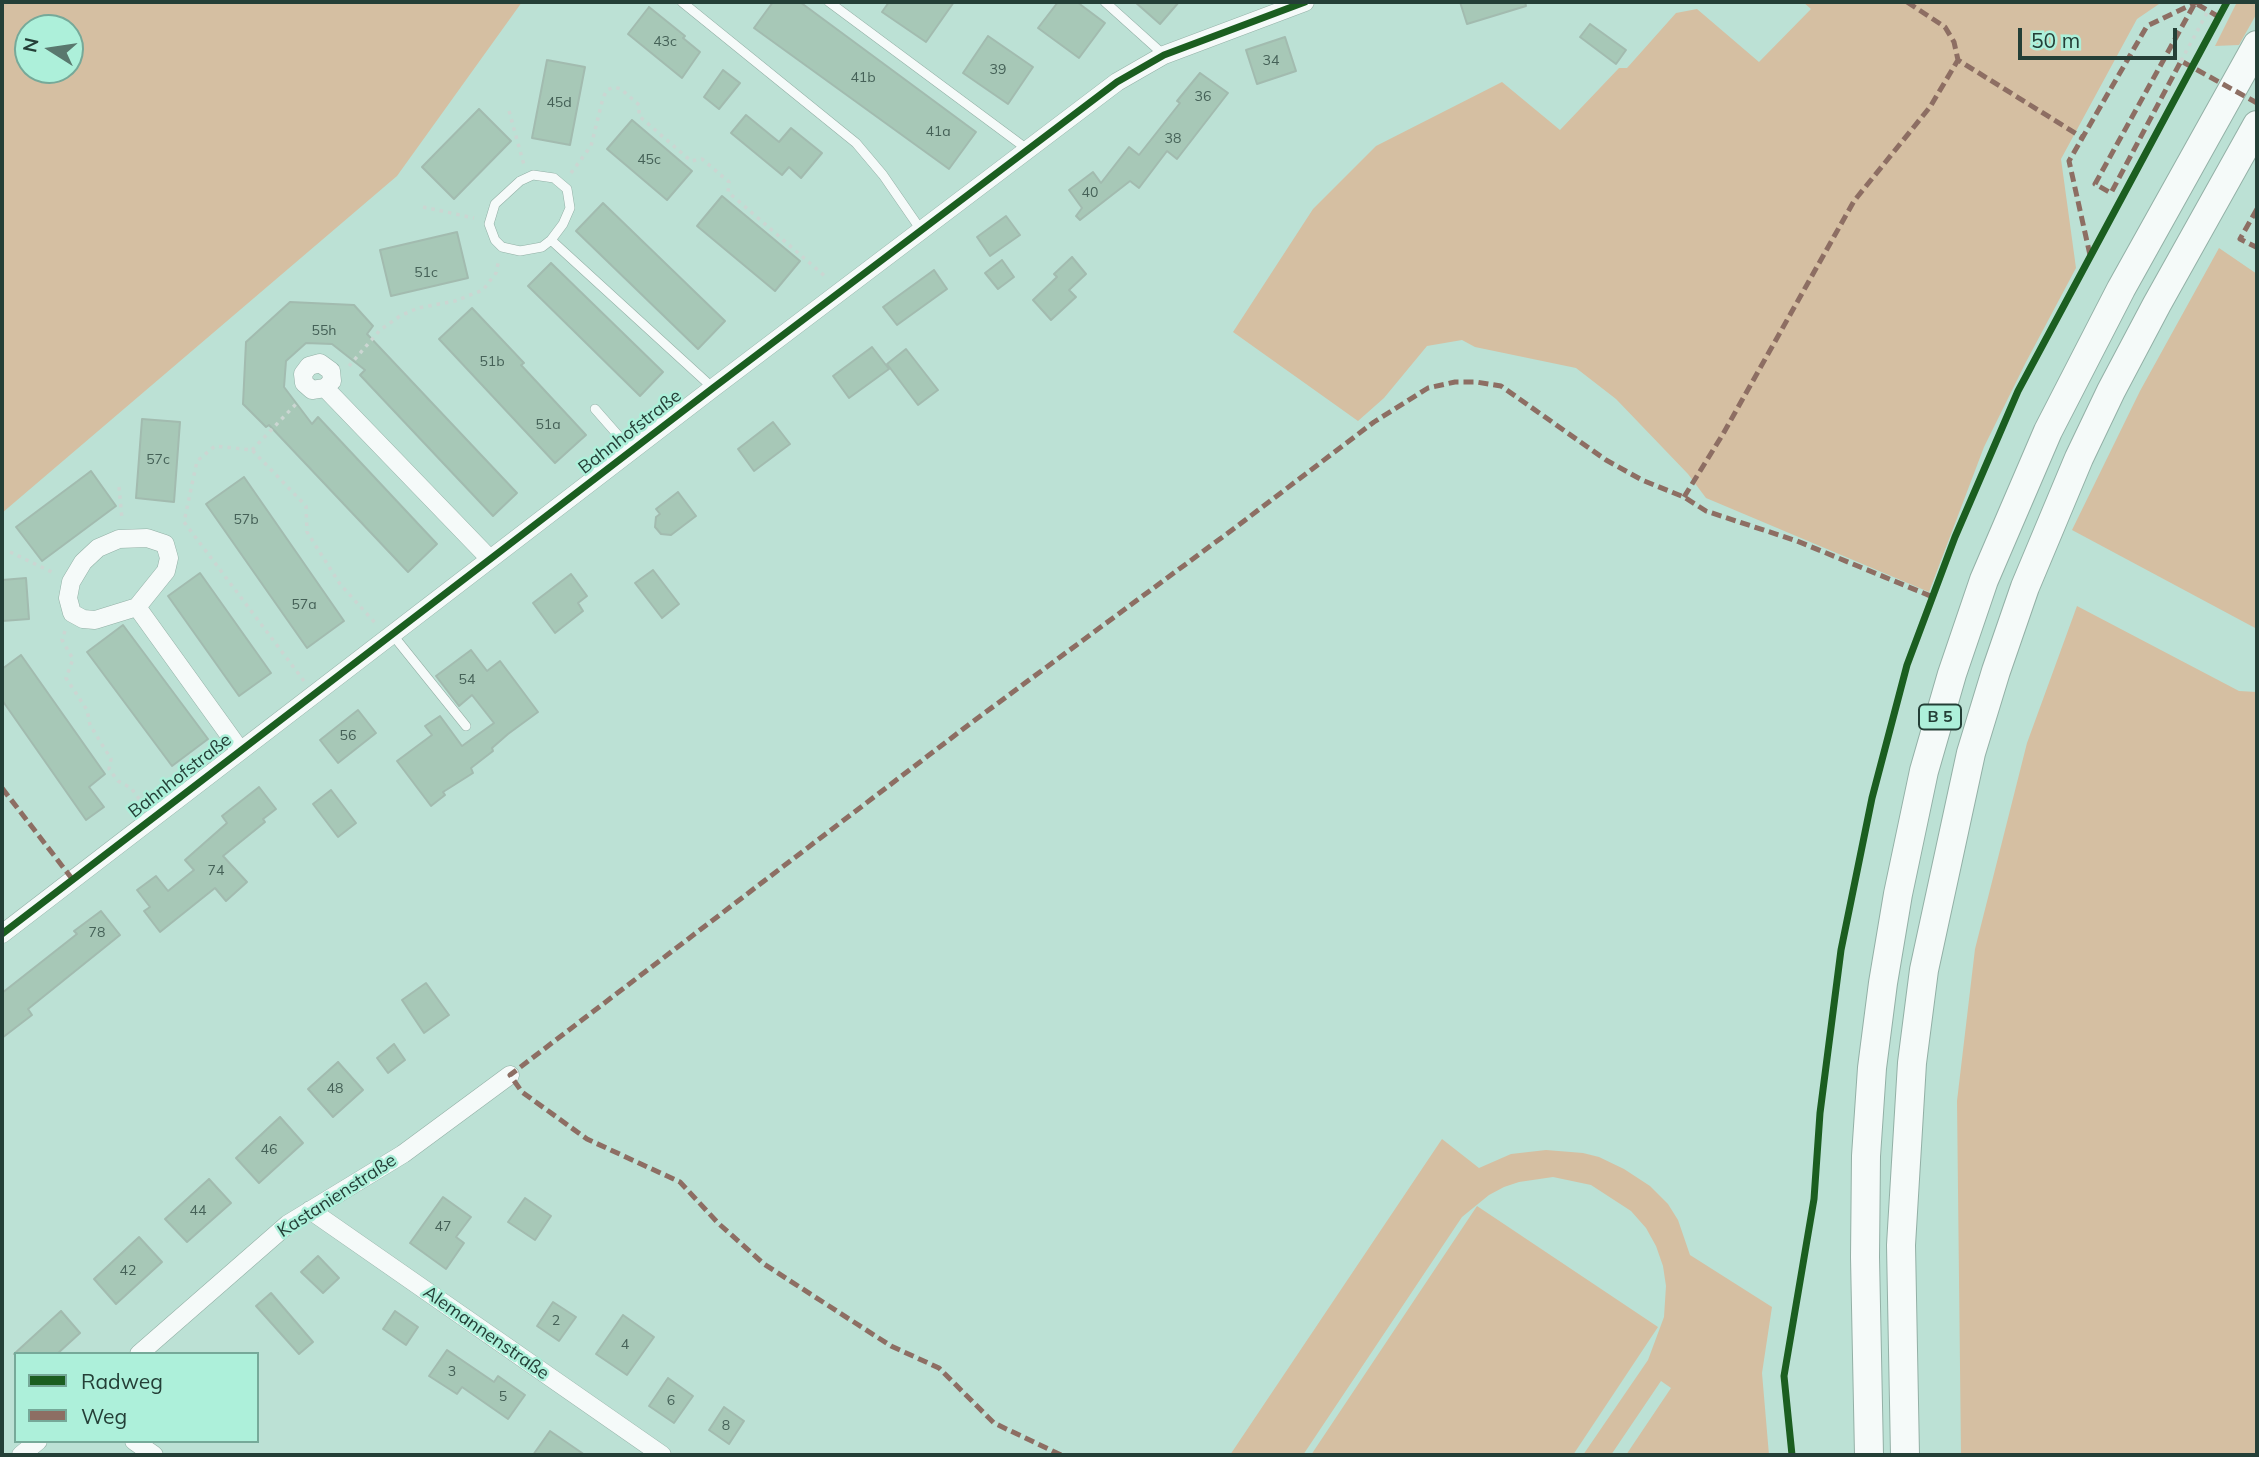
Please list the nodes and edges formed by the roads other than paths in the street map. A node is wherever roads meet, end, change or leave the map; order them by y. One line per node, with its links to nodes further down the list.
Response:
1 (681, 2): 9 (lane)
2 (829, 2): 8 (lane)
3 (1105, 2): 6 (lane)
4 (1306, 2): 6 (street, Bahnhofstraße)
5 (2257, 45): 29 (highway, B 5)
6 (1164, 55): 8 (street, Bahnhofstraße)
7 (2257, 125): 30 (highway, B 5)
8 (1027, 149): 9 (street, Bahnhofstraße)
9 (921, 230): 12 (street, Bahnhofstraße)
10 (551, 240): 10 (lane); 12 (lane)
11 (322, 382): 15 (street)
12 (713, 388): 14 (street, Bahnhofstraße)
13 (595, 410): 14 (lane)
14 (631, 450): 15 (street, Bahnhofstraße)
15 (490, 559): 17 (street, Bahnhofstraße)
16 (137, 607): 16 (street); 19 (street, Bahnhofstraße)
17 (390, 636): 18 (lane); 19 (street, Bahnhofstraße)
18 (466, 726)
19 (240, 750): 20 (street, Bahnhofstraße)
20 (2, 934)
21 (510, 1075): 22 (street, Kastanienstraße)
22 (310, 1210): 23 (street, Kastanienstraße); 28 (street, Alemannenstraße)
23 (141, 1352)
24 (36, 1443): 26 (street)
25 (137, 1443): 27 (street)
26 (21, 1455)
27 (154, 1455)
28 (662, 1455)
29 (1869, 1455)
30 (1905, 1455)

